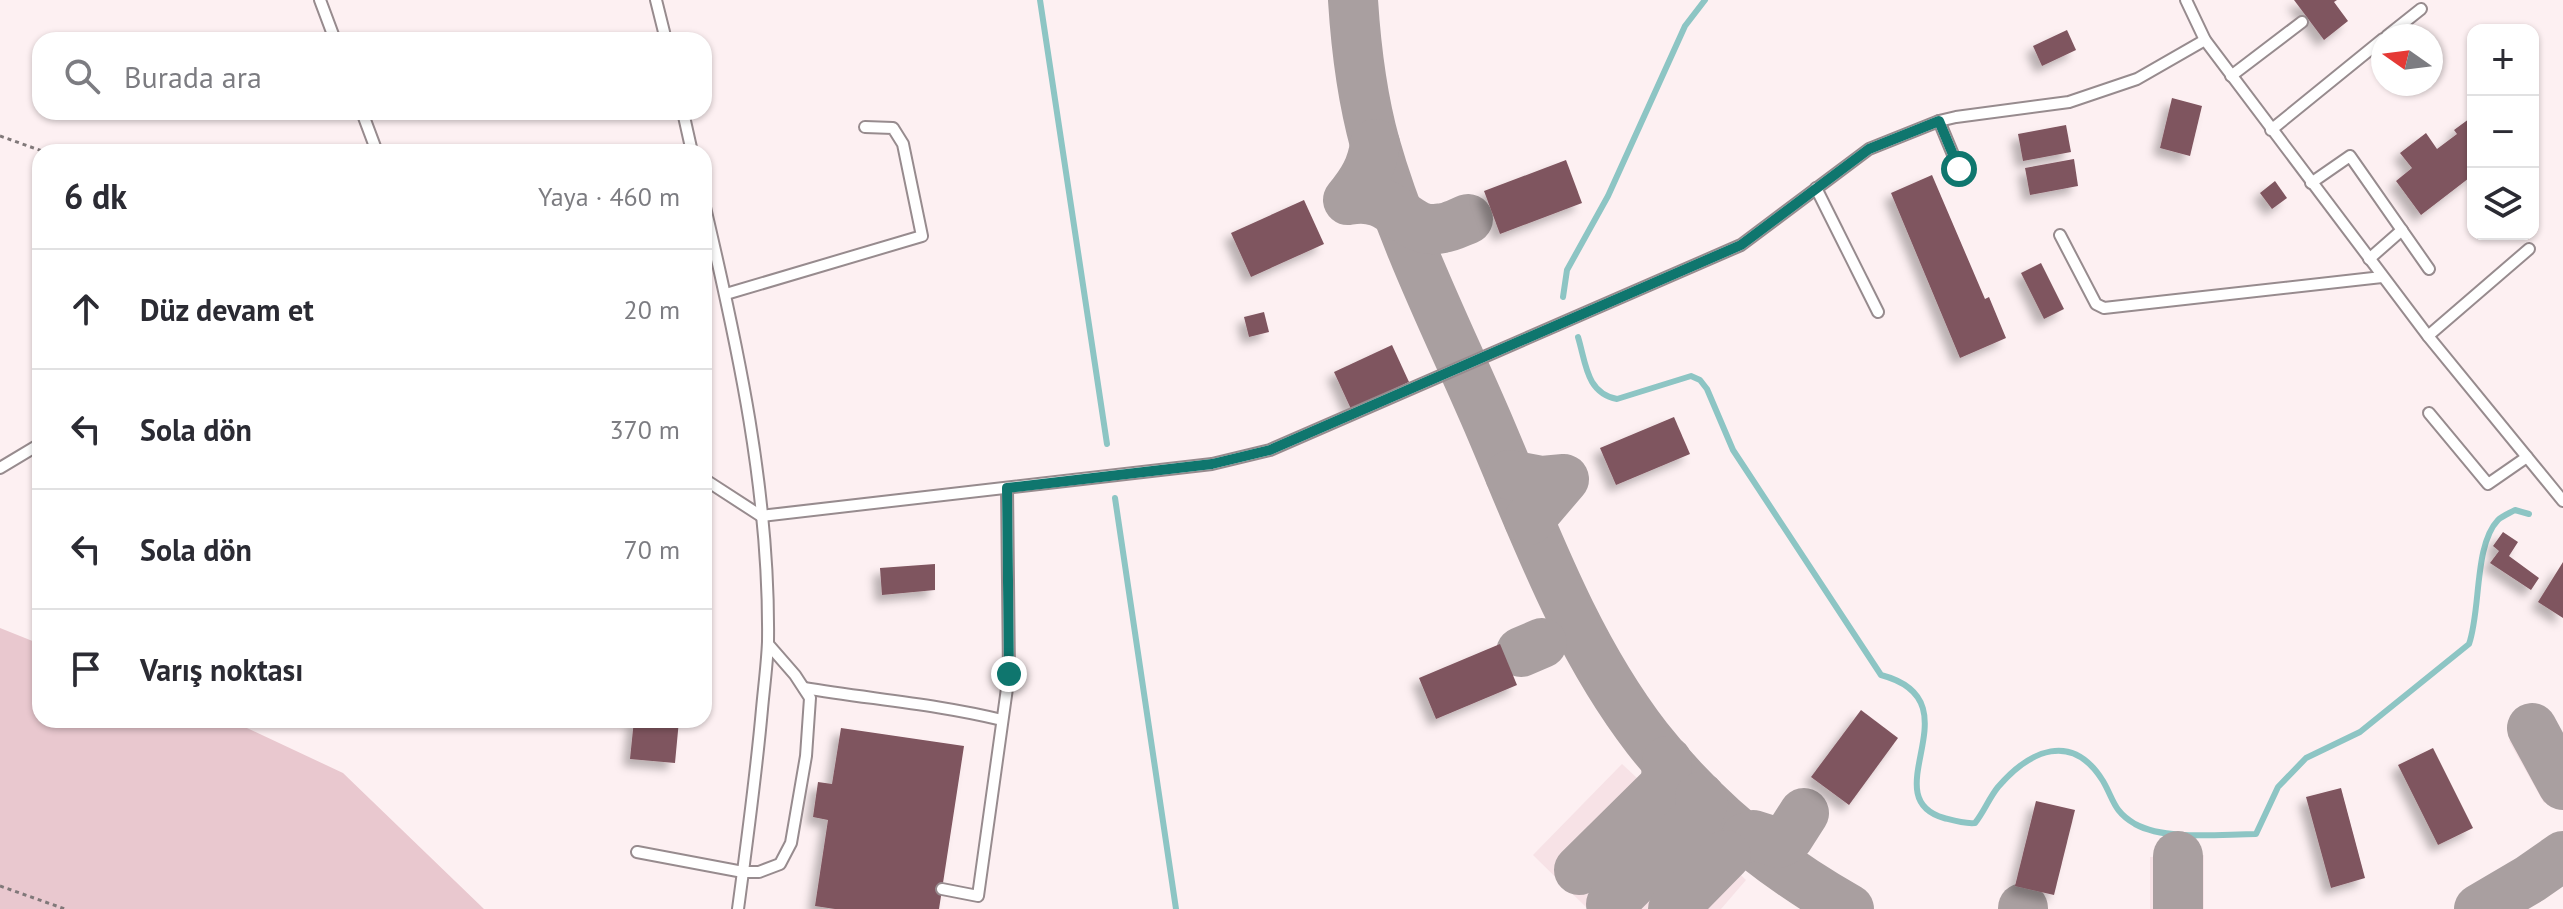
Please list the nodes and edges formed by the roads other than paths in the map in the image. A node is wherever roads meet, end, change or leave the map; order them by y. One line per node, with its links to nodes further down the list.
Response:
1 (320, 0): 7 (lane)
2 (656, 0): 8 (lane)
3 (2186, 0): 9 (lane)
4 (2421, 9): 6 (lane)
5 (2302, 22): 11 (lane)
6 (2402, 24)
7 (332, 32)
8 (664, 32)
9 (2205, 40): 11 (lane); 14 (lane)
10 (2371, 49): 16 (lane)
11 (2231, 76): 16 (lane)
12 (365, 120): 17 (lane)
13 (685, 120): 18 (lane)
14 (1939, 121): 19 (lane); 21 (lane)
15 (865, 127): 29 (lane)
16 (2271, 130): 20 (lane)
17 (374, 144)
18 (690, 144)
19 (1959, 169)
20 (2311, 183): 22 (lane); 26 (lane)
21 (1816, 188): 30 (lane); 37 (lane)
22 (2402, 230): 26 (lane); 27 (lane)
23 (2060, 235): 28 (lane)
24 (712, 236): 29 (lane)
25 (2529, 249): 31 (lane)
26 (2369, 259): 28 (lane)
27 (2429, 269)
28 (2382, 277): 31 (lane)
29 (726, 294): 39 (lane)
30 (1878, 312)
31 (2428, 336): 34 (lane)
32 (2429, 413): 34 (lane)
33 (32, 449): 35 (lane)
34 (2527, 457): 38 (lane)
35 (0, 468)
36 (712, 484): 39 (lane)
37 (1007, 488): 39 (lane); 42 (lane)
38 (2563, 501)
39 (761, 516): 40 (lane)
40 (768, 644): 41 (lane); 44 (lane)
41 (804, 688): 42 (lane); 44 (lane)
42 (1002, 720): 45 (lane)
43 (637, 852): 44 (lane)
44 (743, 872): 46 (lane)
45 (942, 889)
46 (738, 909)

